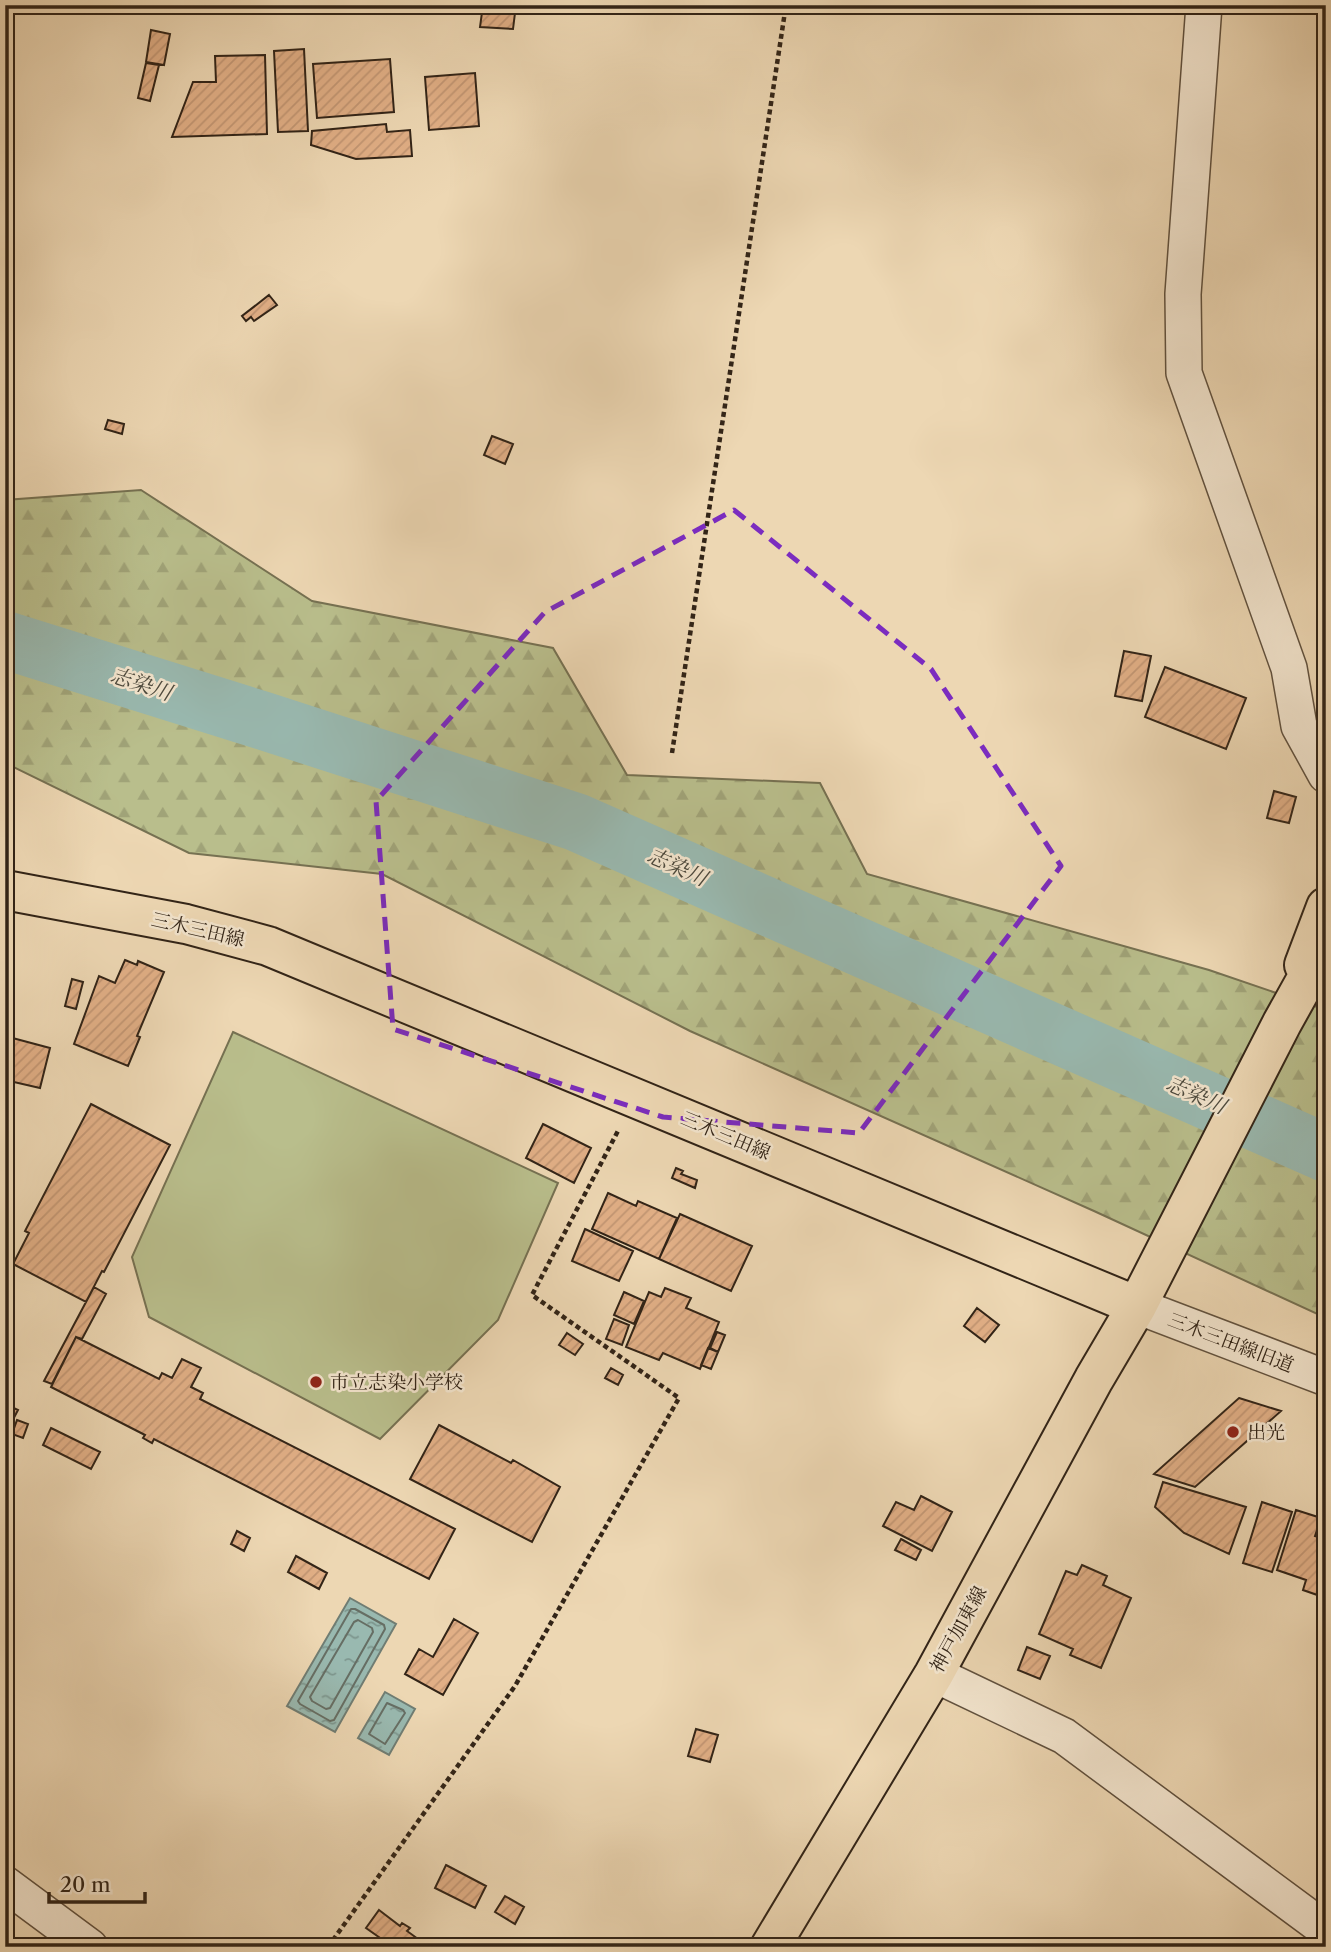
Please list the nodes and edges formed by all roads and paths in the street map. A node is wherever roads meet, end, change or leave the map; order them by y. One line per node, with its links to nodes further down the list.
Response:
1 (786, 5): 3 (path)
2 (1204, 5): 4 (street)
3 (672, 753)
4 (1326, 775)
5 (5, 890): 9 (main road, 三木三田線)
6 (1326, 907): 8 (main road)
7 (1326, 944): 8 (main road)
8 (1282, 1023): 10 (main road)
9 (635, 1097): 10 (main road, 三木三田線); 16 (path)
10 (1137, 1306): 11 (street, 三木三田線旧道); 12 (main road, 神戸加東線)
11 (1326, 1378)
12 (934, 1675): 14 (street); 17 (main road, 神戸加東線)
13 (5, 1884): 15 (street)
14 (1326, 1930)
15 (90, 1947)
16 (328, 1947)
17 (770, 1947)

